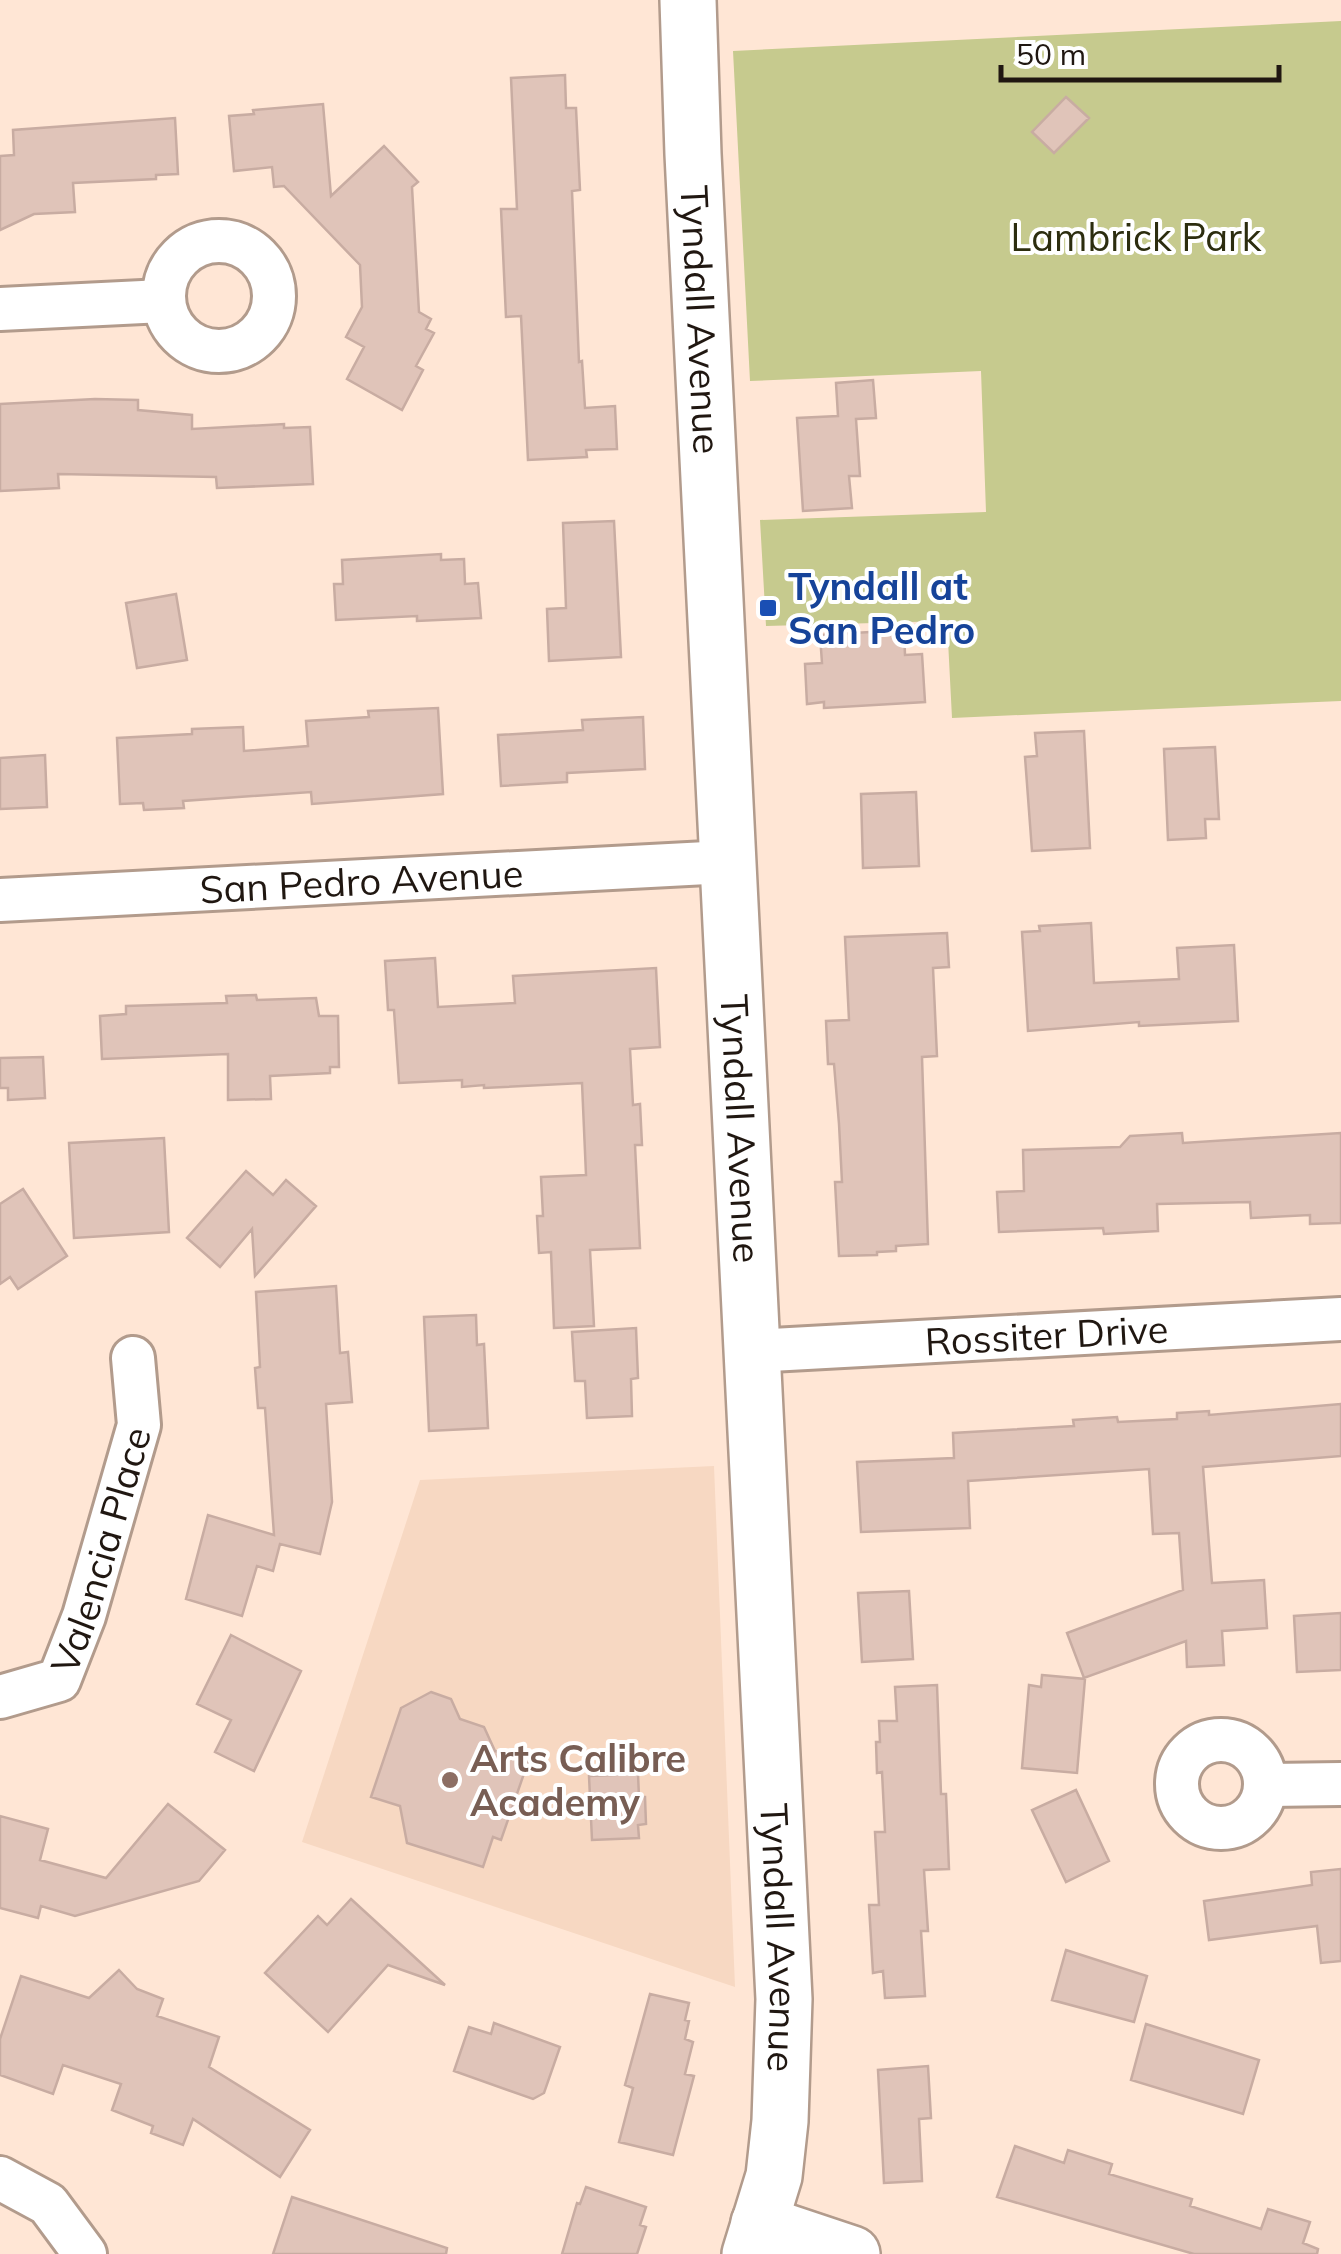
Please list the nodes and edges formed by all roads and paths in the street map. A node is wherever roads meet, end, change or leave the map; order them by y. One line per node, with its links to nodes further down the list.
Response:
1 (688, 0): 4 (street, Tyndall Avenue)
2 (163, 301): 3 (street)
3 (0, 309)
4 (726, 862): 5 (street, San Pedro Avenue); 7 (street, Tyndall Avenue)
5 (0, 900)
6 (1341, 1319): 7 (street, Rossiter Drive)
7 (752, 1351): 13 (street, Tyndall Avenue)
8 (133, 1358): 9 (street, Valencia Place)
9 (0, 1697)
10 (1341, 1784): 11 (street)
11 (1265, 1785)
12 (0, 2178): 14 (street)
13 (754, 2238): 15 (street)
14 (85, 2254)
15 (852, 2254)

